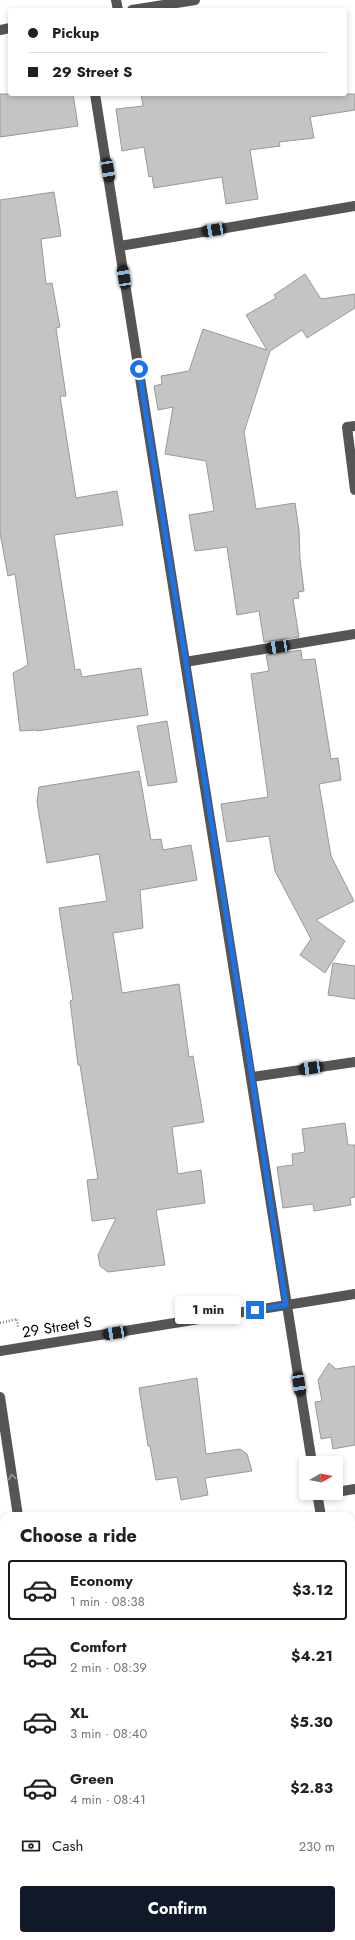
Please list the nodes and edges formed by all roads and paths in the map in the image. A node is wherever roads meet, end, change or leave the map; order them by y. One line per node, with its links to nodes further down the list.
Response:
1 (195, 0): 2 (street)
2 (145, 8)
3 (95, 96): 5 (street)
4 (355, 206): 5 (street)
5 (120, 246): 9 (street)
6 (351, 427): 7 (street)
7 (355, 490)
8 (355, 634): 9 (street)
9 (185, 662): 11 (street)
10 (355, 1062): 11 (street)
11 (252, 1077): 13 (street)
12 (355, 1294): 13 (street, 29 Street S)
13 (286, 1305): 14 (street, 29 Street S); 16 (street)
14 (0, 1351)
15 (0, 1397): 20 (street, one-way to 15)
16 (311, 1456)
17 (355, 1489): 18 (street)
18 (343, 1491)
19 (319, 1500): 21 (street)
20 (17, 1512)
21 (320, 1512)

